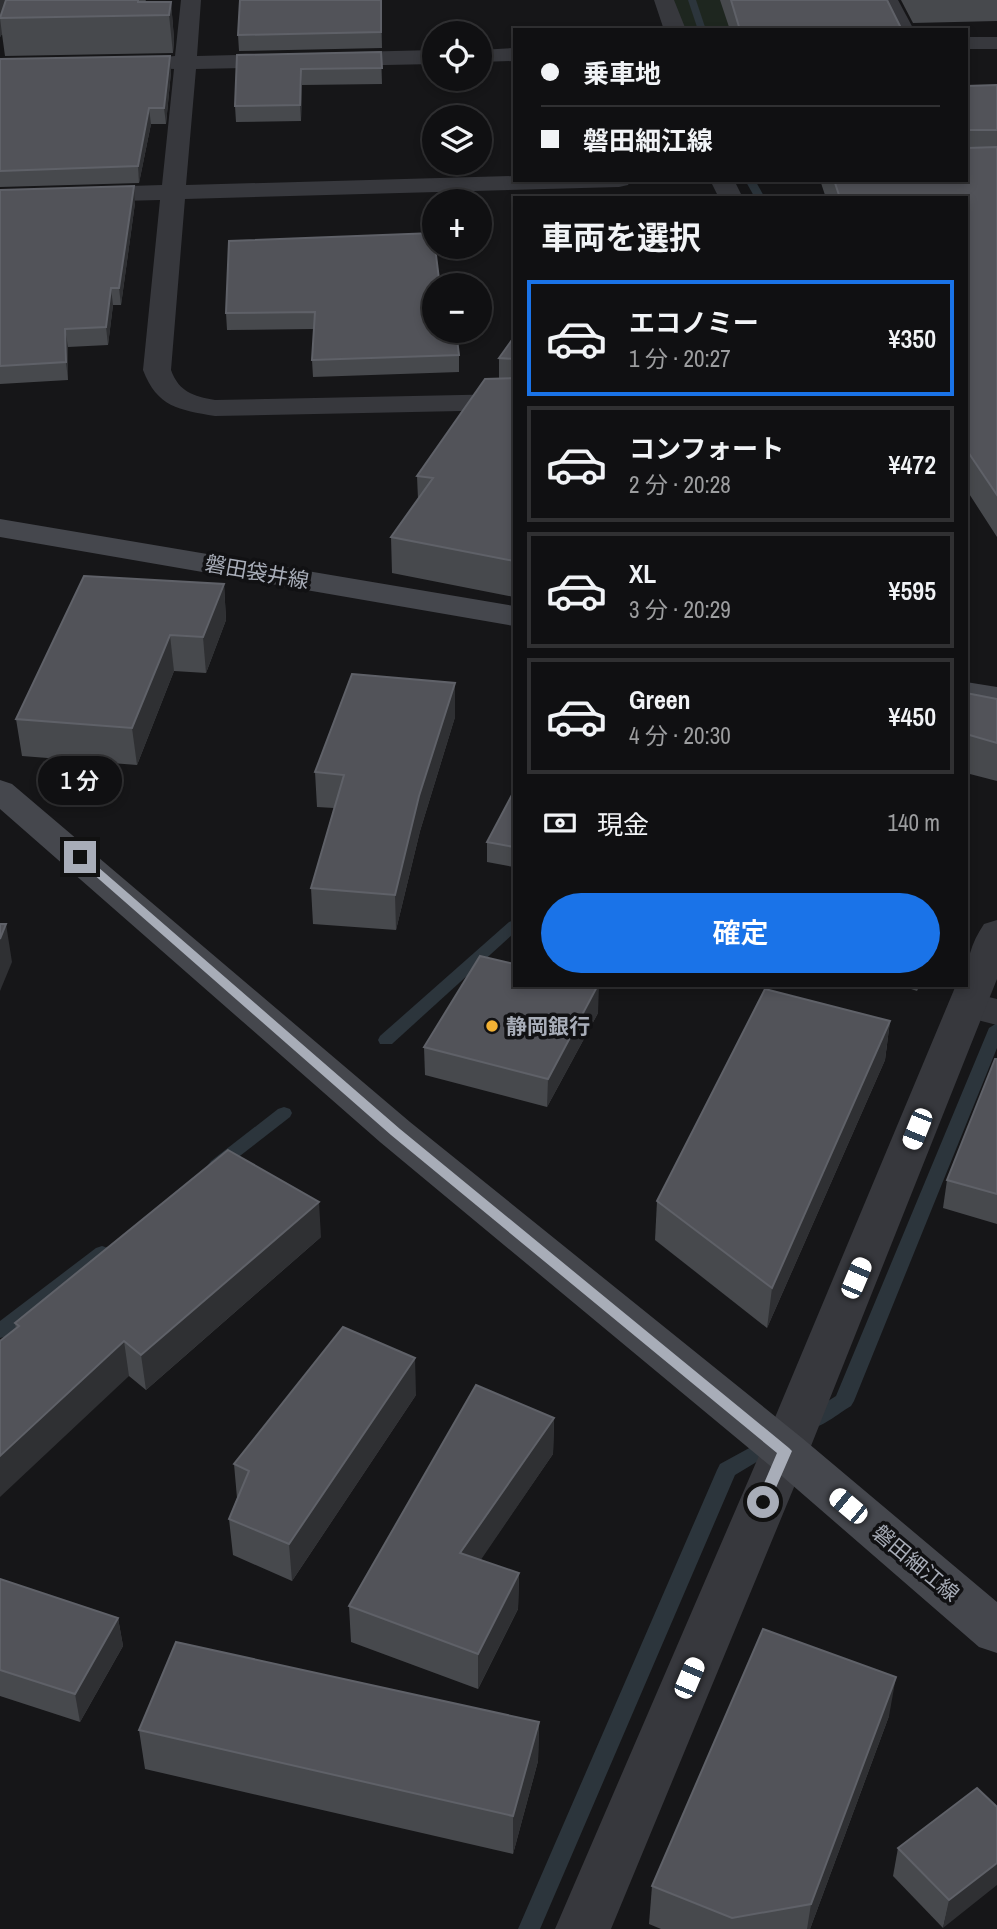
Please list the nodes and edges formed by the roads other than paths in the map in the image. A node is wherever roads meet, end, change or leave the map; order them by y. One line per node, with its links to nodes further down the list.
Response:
1 (191, 0): 11 (street)
2 (664, 0): 4 (street)
3 (888, 0): 5 (street)
4 (674, 28)
5 (902, 28)
6 (968, 43): 7 (street)
7 (997, 43)
8 (513, 55): 9 (street)
9 (492, 56)
10 (422, 57): 11 (street)
11 (186, 62): 12 (street); 14 (street)
12 (133, 63)
13 (545, 182): 14 (street)
14 (173, 192): 15 (street); 16 (street)
15 (0, 197)
16 (513, 402)
17 (0, 528): 18 (main road, 磐田袋井線)
18 (513, 617)
19 (968, 692): 20 (main road)
20 (997, 697)
21 (0, 790): 24 (main road, 磐田細江線)
22 (997, 932): 23 (street)
23 (983, 1008): 24 (street)
24 (785, 1451): 25 (main road, 磐田細江線); 26 (street)
25 (997, 1632)
26 (583, 1929)

